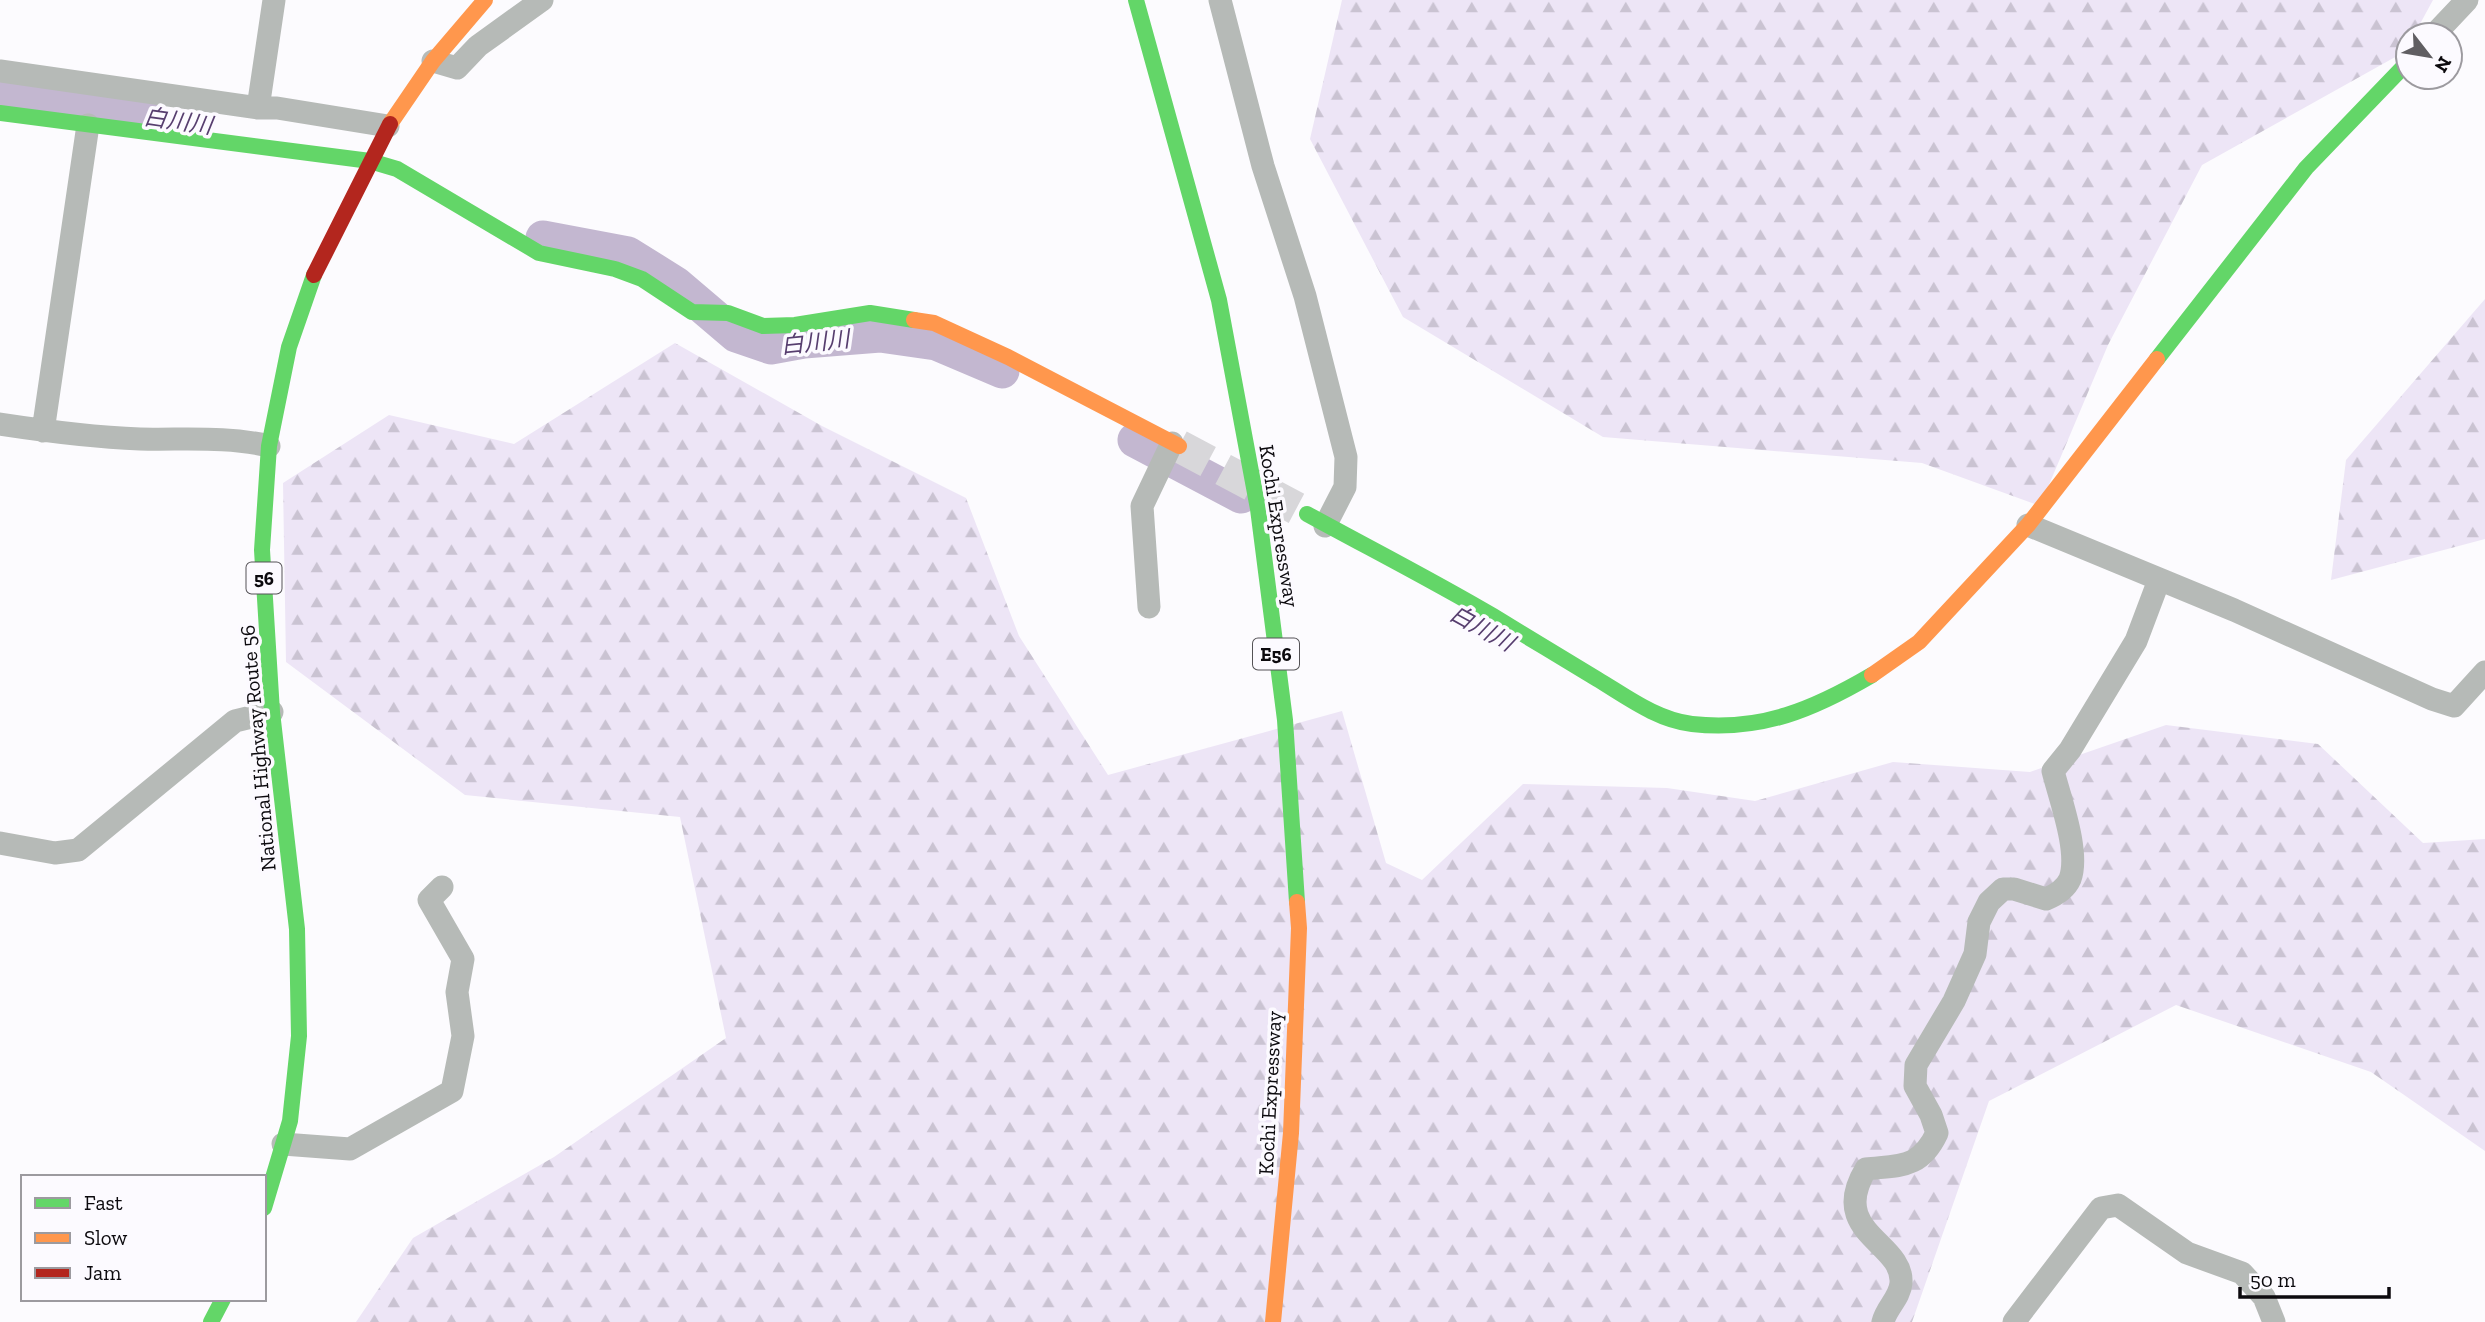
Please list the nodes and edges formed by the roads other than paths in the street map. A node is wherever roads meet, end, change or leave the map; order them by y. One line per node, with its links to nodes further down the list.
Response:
1 (274, 0): 11 (street)
2 (485, 0): 8 (main road, National Highway Route 56 / 56)
3 (542, 0): 8 (street)
4 (1136, 0): 32 (main road, Kochi Expressway / E56)
5 (1220, 0): 20 (street)
6 (2467, 0): 7 (street)
7 (2447, 21)
8 (433, 61): 14 (main road, National Highway Route 56 / 56)
9 (0, 71): 11 (street)
10 (2394, 76): 21 (main road)
11 (258, 108): 14 (street)
12 (0, 113): 13 (main road)
13 (88, 125): 15 (main road); 17 (street)
14 (388, 126): 15 (main road, National Highway Route 56 / 56)
15 (370, 160): 18 (main road); 19 (main road, National Highway Route 56 / 56)
16 (0, 424): 17 (street)
17 (43, 430): 19 (street)
18 (1176, 444): 23 (street)
19 (269, 446): 25 (main road, National Highway Route 56 / 56)
20 (1316, 520): 21 (main road)
21 (2028, 525): 22 (street)
22 (2159, 580): 24 (street); 33 (street)
23 (1149, 607)
24 (2485, 672)
25 (272, 712): 26 (street); 28 (main road, National Highway Route 56 / 56)
26 (0, 842)
27 (442, 887): 28 (street)
28 (283, 1144): 29 (main road, National Highway Route 56 / 56)
29 (266, 1201)
30 (222, 1301): 31 (main road)
31 (211, 1322)
32 (1273, 1322)
33 (1882, 1322)
34 (2014, 1322): 35 (street)
35 (2274, 1322)

